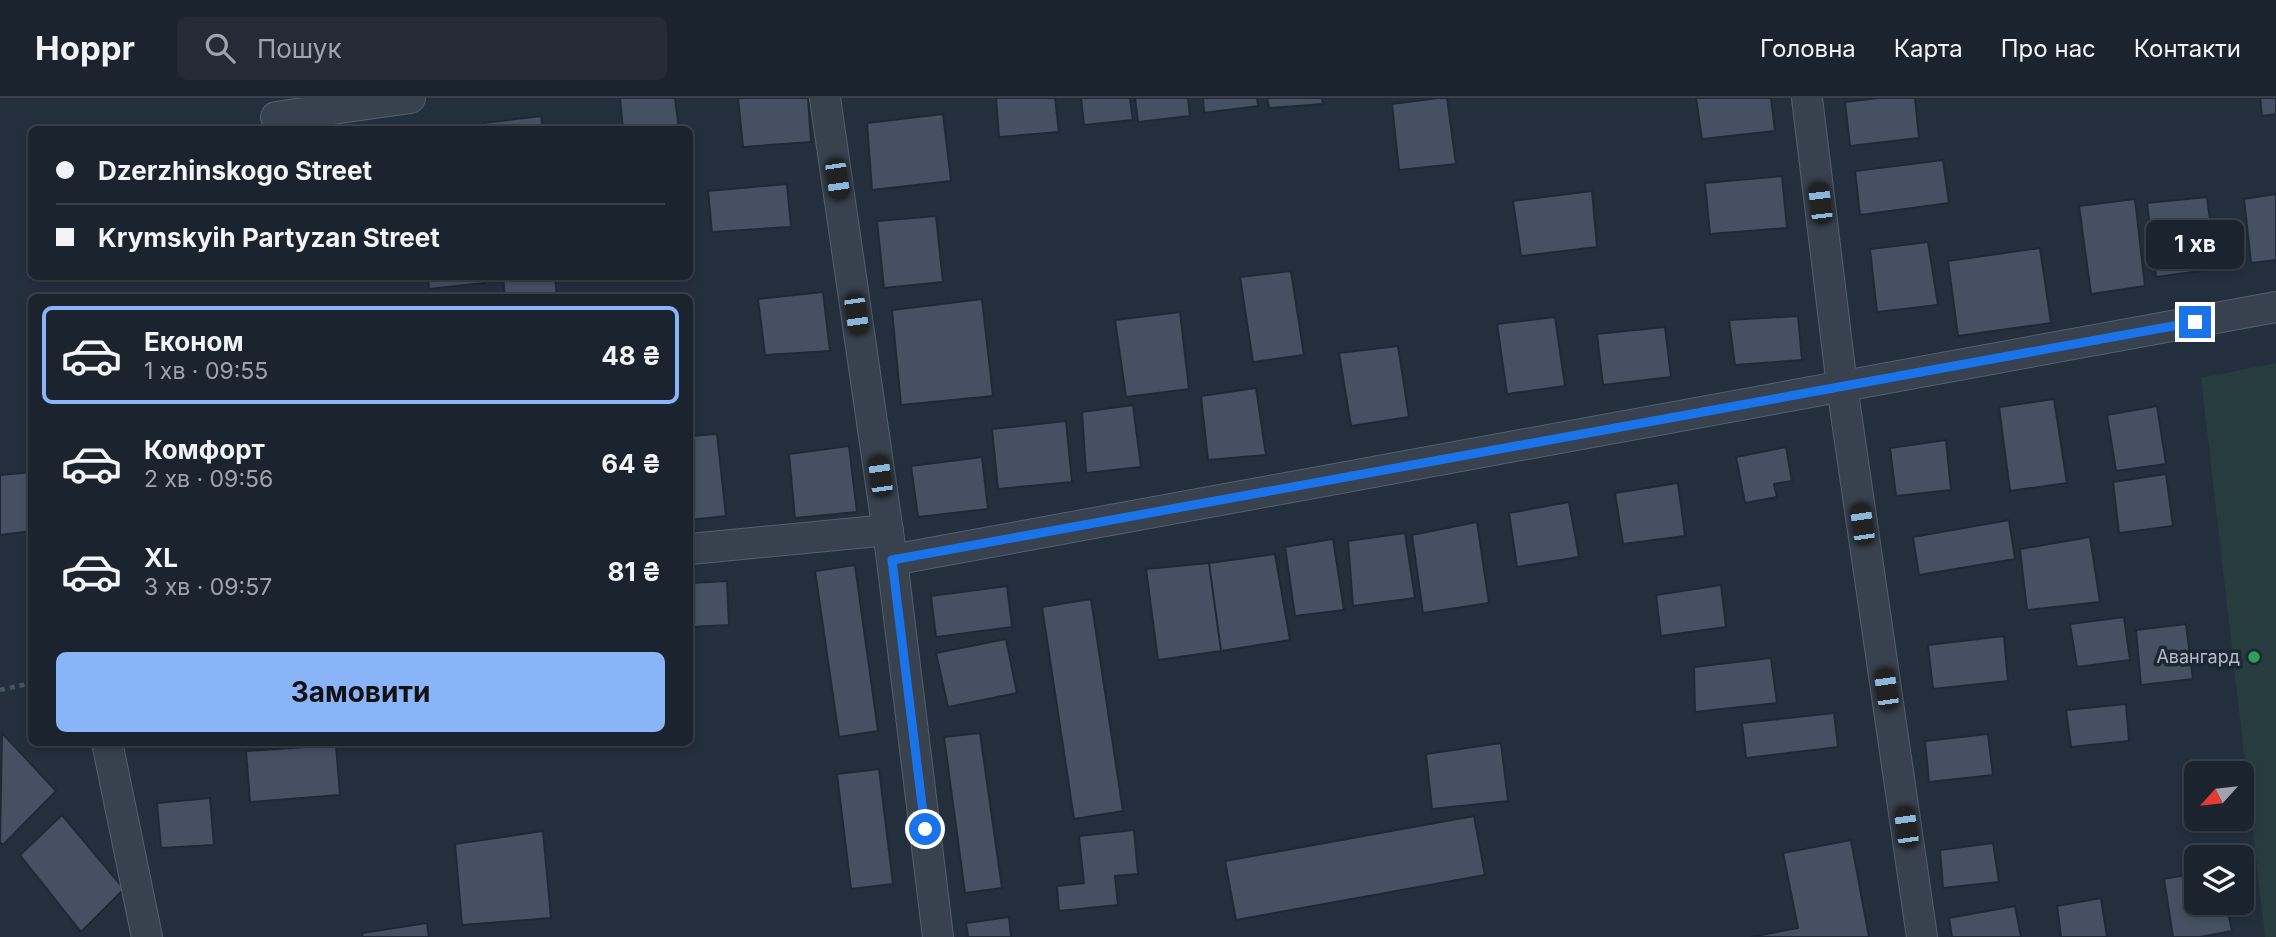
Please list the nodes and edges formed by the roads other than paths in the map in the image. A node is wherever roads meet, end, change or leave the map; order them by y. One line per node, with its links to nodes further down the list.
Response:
1 (410, 98): 4 (street)
2 (825, 98): 7 (street)
3 (1807, 98): 6 (street)
4 (276, 117)
5 (2276, 307): 6 (street)
6 (1842, 386): 9 (street); 13 (street)
7 (888, 530): 8 (street); 9 (street)
8 (693, 549)
9 (892, 560): 12 (street)
10 (108, 746): 11 (street)
11 (147, 937)
12 (938, 937)
13 (1922, 937)

